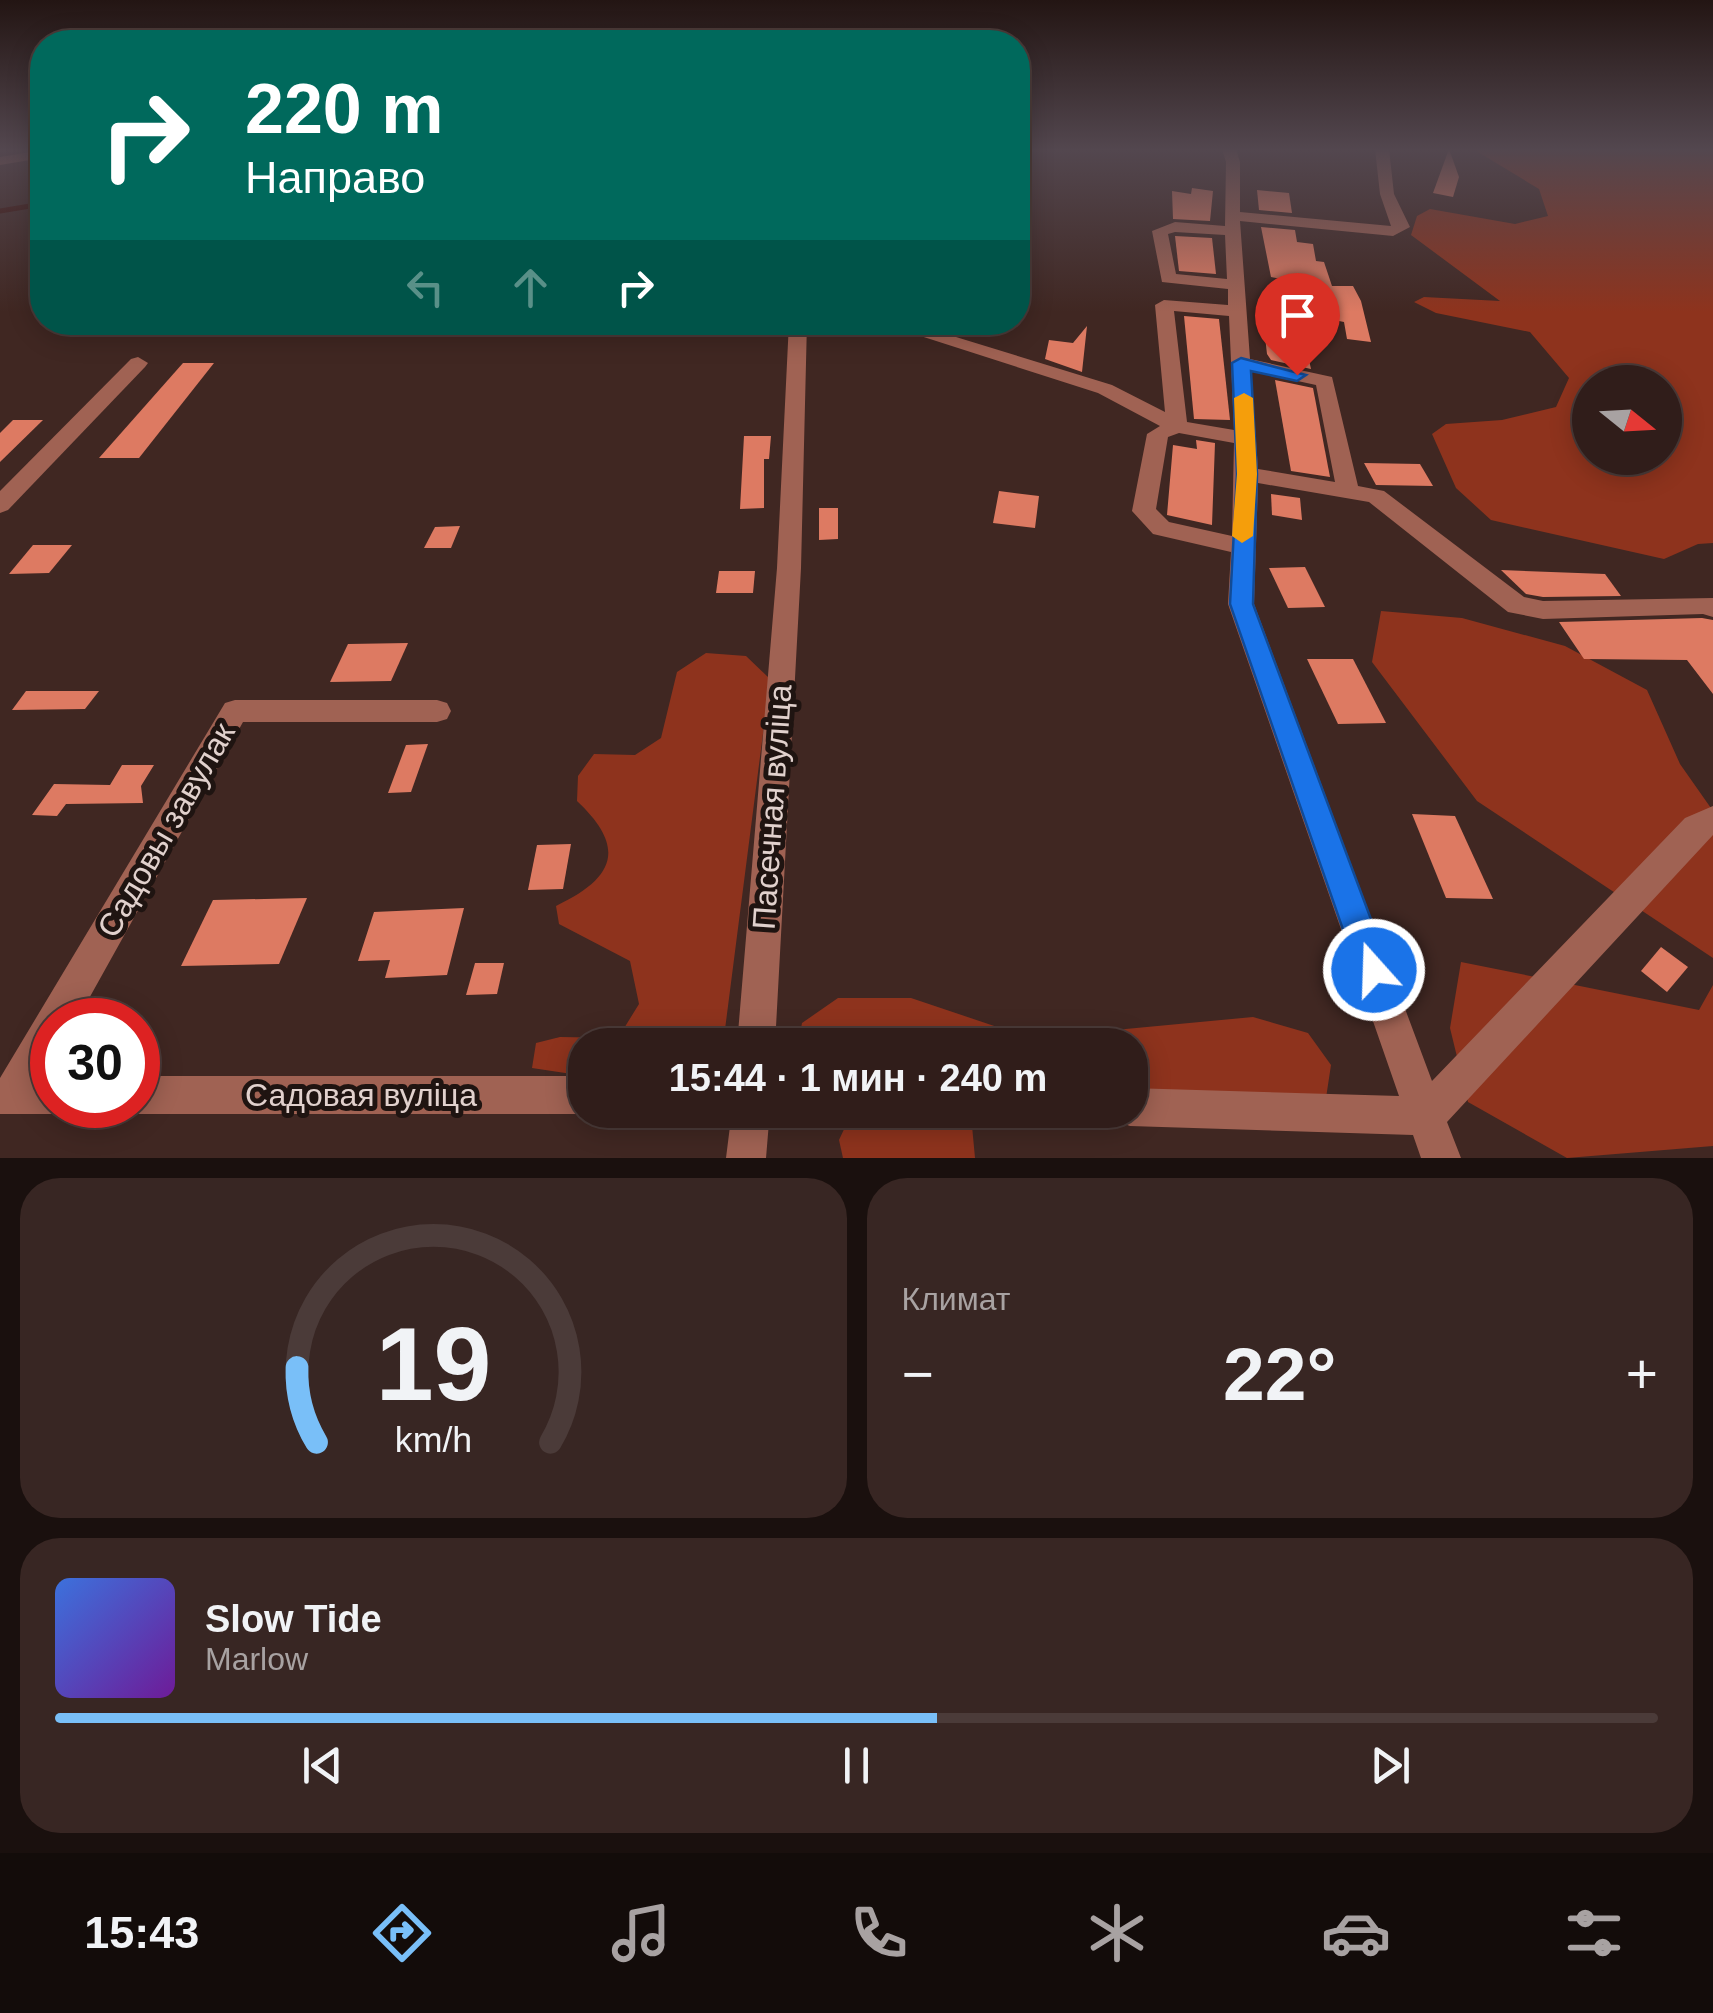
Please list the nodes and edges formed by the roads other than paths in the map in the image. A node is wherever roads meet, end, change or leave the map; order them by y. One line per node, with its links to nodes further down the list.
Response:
1 (1233, 203): 3 (street)
2 (1391, 203): 3 (street)
3 (1233, 224): 4 (street); 4 (street)
4 (1237, 298): 8 (street); 9 (street)
5 (798, 335): 19 (street, Пасечная вуліца)
6 (928, 335): 9 (street)
7 (138, 363): 13 (street)
8 (1241, 363): 10 (street); 12 (street)
9 (1176, 426): 10 (street); 14 (street)
10 (1246, 440): 11 (street)
11 (1247, 474): 12 (street); 14 (street)
12 (1348, 491): 15 (street)
13 (0, 506)
14 (1242, 546): 25 (street)
15 (1713, 608)
16 (437, 711): 18 (street, Садовы завулак)
17 (1713, 820): 25 (street)
18 (70, 998)
19 (757, 1028)
20 (30, 1061): 23 (street)
21 (160, 1095): 22 (street, Садовая вуліца)
22 (568, 1095)
23 (7, 1096)
24 (1148, 1108): 25 (street)
25 (1426, 1116): 28 (street)
26 (749, 1128): 27 (street)
27 (746, 1158)
28 (1441, 1158)

